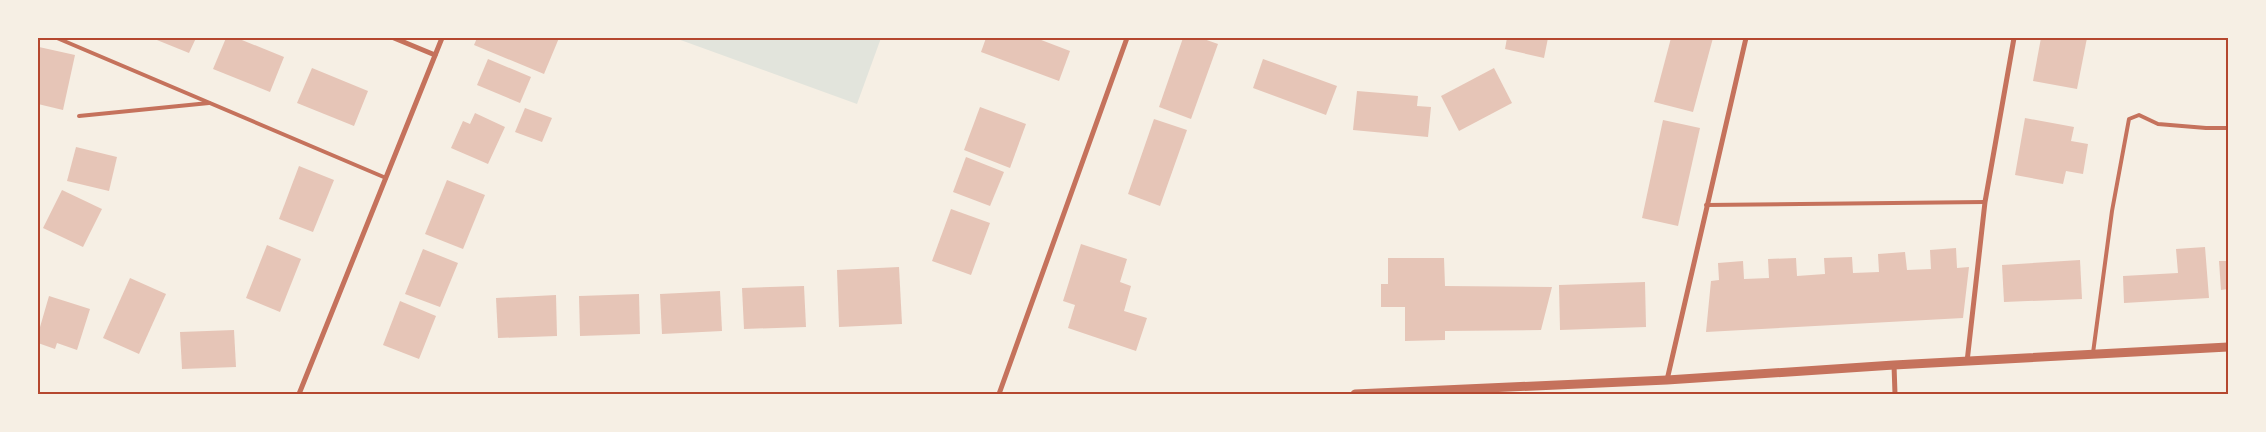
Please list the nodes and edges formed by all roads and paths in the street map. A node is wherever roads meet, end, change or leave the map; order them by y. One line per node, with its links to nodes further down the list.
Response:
1 (57, 38): 8 (lane)
2 (394, 38): 7 (street)
3 (442, 38): 7 (street)
4 (1127, 38): 20 (street)
5 (1746, 38): 13 (street)
6 (2014, 38): 12 (street)
7 (435, 55): 11 (street)
8 (210, 103): 9 (lane); 11 (lane)
9 (80, 116)
10 (2228, 128): 15 (lane)
11 (386, 178): 19 (street)
12 (1985, 202): 13 (lane); 16 (street)
13 (1706, 205): 18 (street)
14 (2228, 347): 15 (street)
15 (2092, 356): 16 (street)
16 (1967, 362): 17 (street)
17 (1894, 365): 18 (street); 22 (street)
18 (1667, 380): 21 (street)
19 (299, 394)
20 (999, 394)
21 (1355, 394)
22 (1895, 394)

